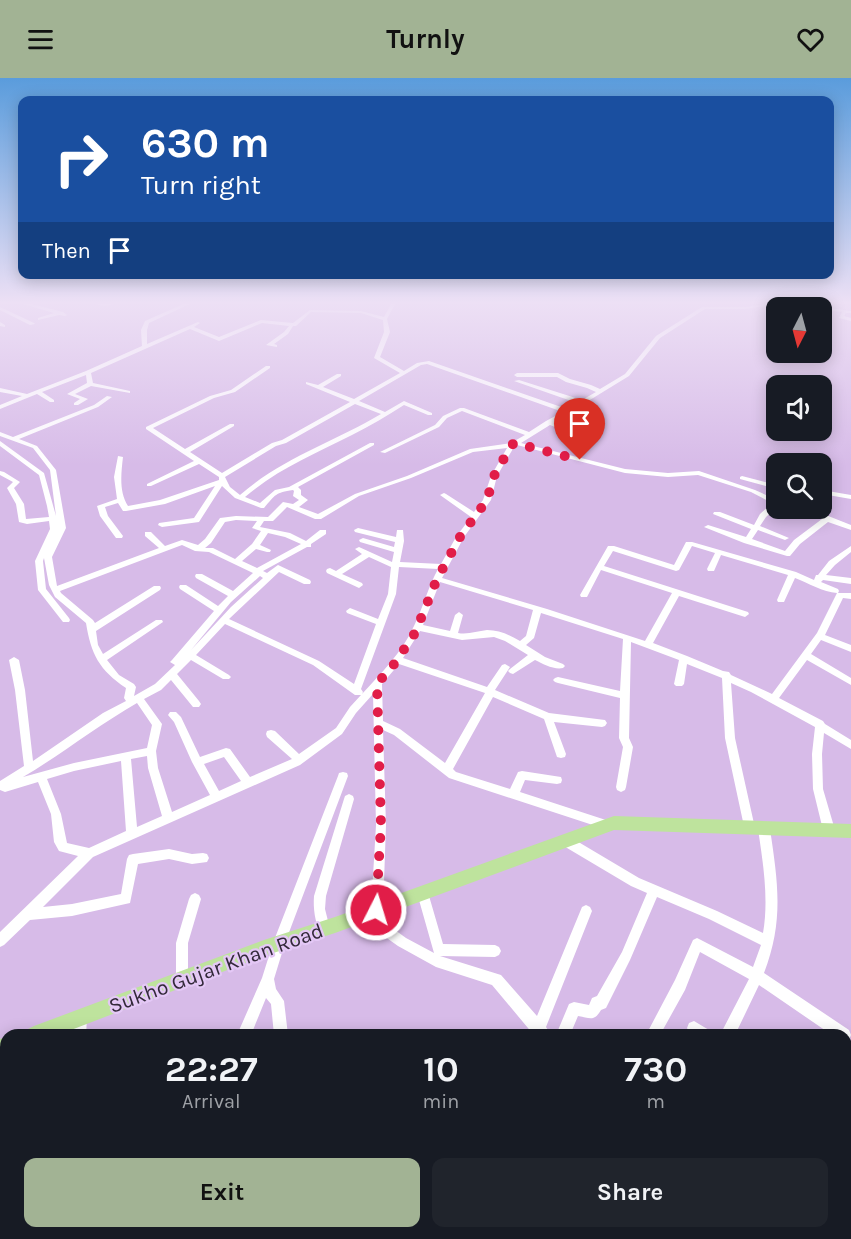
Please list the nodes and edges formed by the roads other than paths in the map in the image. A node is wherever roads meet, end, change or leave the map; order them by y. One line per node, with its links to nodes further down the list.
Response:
1 (123, 356): 5 (street)
2 (377, 356): 6 (street)
3 (642, 356): 14 (street)
4 (268, 367): 35 (street)
5 (88, 372): 8 (street); 12 (street)
6 (404, 373): 20 (street); 24 (street)
7 (339, 375): 10 (street)
8 (90, 384): 13 (street); 22 (street)
9 (308, 384): 10 (street)
10 (319, 387): 20 (street)
11 (0, 390): 15 (street)
12 (37, 392): 15 (street); 19 (street)
13 (128, 392)
14 (600, 392): 21 (street); 21 (street)
15 (28, 396): 18 (street)
16 (109, 397): 32 (street)
17 (0, 398): 18 (street)
18 (14, 400): 23 (street)
19 (52, 401)
20 (357, 401): 25 (street); 41 (street)
21 (581, 402): 24 (street)
22 (76, 404)
23 (0, 407)
24 (567, 411): 27 (street)
25 (386, 414): 26 (street); 47 (street)
26 (430, 414)
27 (548, 422): 30 (street); 31 (street)
28 (232, 425): 35 (street)
29 (0, 434): 32 (street)
30 (528, 434): 34 (street); 36 (street)
31 (576, 434)
32 (6, 442): 56 (street); 56 (street)
33 (372, 444): 44 (street)
34 (513, 444): 49 (street); 52 (street); 55 (street)
35 (185, 452): 38 (street)
36 (383, 452)
37 (120, 457): 50 (street)
38 (199, 461): 41 (street); 43 (street)
39 (2, 473): 56 (street)
40 (742, 478): 42 (street)
41 (222, 479): 47 (street); 50 (street); 60 (street)
42 (766, 483)
43 (148, 485)
44 (293, 487): 51 (street); 52 (street)
45 (832, 494): 48 (street)
46 (444, 495): 55 (street)
47 (241, 497): 51 (street)
48 (851, 497)
49 (766, 498)
50 (120, 500): 68 (street)
51 (255, 504): 57 (street)
52 (293, 507): 59 (street)
53 (717, 514): 62 (street)
54 (766, 514): 62 (street)
55 (475, 516): 86 (street)
56 (58, 518): 74 (street)
57 (241, 518): 59 (street); 77 (street)
58 (827, 519): 63 (street); 71 (street)
59 (261, 520): 65 (street)
60 (162, 525)
61 (708, 527): 71 (street)
62 (756, 528): 69 (street); 71 (street)
63 (851, 528)
64 (358, 530): 80 (street)
65 (265, 531): 72 (street); 73 (street)
66 (323, 532): 72 (street)
67 (148, 534): 75 (street)
68 (119, 536)
69 (785, 538)
70 (363, 540): 80 (street)
71 (748, 541): 83 (street)
72 (308, 545): 89 (street)
73 (255, 546): 79 (street); 84 (street)
74 (48, 548): 101 (street); 101 (street)
75 (163, 548): 77 (street); 101 (street)
76 (851, 548): 93 (street)
77 (198, 549): 84 (street)
78 (359, 549): 82 (street)
79 (267, 550)
80 (399, 551): 85 (street)
81 (719, 552): 83 (street); 87 (street); 88 (street)
82 (369, 553): 85 (street); 96 (street)
83 (739, 558): 90 (street)
84 (236, 562): 89 (street)
85 (396, 565): 86 (street); 113 (street)
86 (443, 567): 92 (street)
87 (598, 567): 99 (street); 103 (street)
88 (711, 568)
89 (263, 573): 95 (street); 102 (street)
90 (793, 574): 93 (street); 105 (street)
91 (199, 576): 102 (street)
92 (437, 579): 106 (street); 114 (street)
93 (817, 581): 94 (street); 100 (street)
94 (851, 581)
95 (307, 582)
96 (359, 585)
97 (183, 587): 109 (street)
98 (158, 588): 115 (street)
99 (677, 591): 108 (street); 120 (street)
100 (834, 591)
101 (54, 595): 111 (street); 115 (street)
102 (238, 595): 109 (street)
103 (584, 595)
104 (851, 596): 117 (street)
105 (781, 600)
106 (538, 609): 118 (street); 119 (street)
107 (350, 611): 113 (street)
108 (745, 614)
109 (221, 615): 122 (street); 138 (street)
110 (459, 615): 116 (street)
111 (66, 620)
112 (159, 622): 126 (street)
113 (381, 623): 138 (street)
114 (418, 627): 116 (street); 128 (street)
115 (92, 629): 126 (street)
116 (453, 635): 119 (street)
117 (819, 636): 121 (street); 123 (street)
118 (627, 639): 120 (street); 141 (street)
119 (520, 645): 124 (street)
120 (647, 646): 125 (street)
121 (851, 649)
122 (192, 650): 129 (street); 132 (street); 133 (street)
123 (805, 655): 135 (street); 143 (street)
124 (533, 656): 130 (street); 139 (street)
125 (684, 658): 131 (street); 137 (street)
126 (102, 659): 140 (street)
127 (14, 660): 157 (street)
128 (398, 660): 136 (street); 139 (street)
129 (175, 662)
130 (560, 666)
131 (726, 674): 143 (street); 170 (street)
132 (172, 675): 140 (street); 144 (street)
133 (226, 677)
134 (558, 680): 141 (street)
135 (851, 682)
136 (377, 684): 142 (street); 148 (street)
137 (679, 684)
138 (356, 690): 142 (street)
139 (490, 692): 146 (street); 158 (street)
140 (133, 696): 152 (street); 157 (street)
141 (625, 696): 164 (street)
142 (365, 697): 155 (street)
143 (774, 698): 149 (street)
144 (196, 704)
145 (173, 715): 156 (street)
146 (548, 717): 147 (street); 153 (street)
147 (602, 723)
148 (379, 724): 158 (street); 181 (street)
149 (820, 724): 151 (street); 171 (street)
150 (271, 734): 155 (street)
151 (851, 745)
152 (151, 751): 154 (street); 168 (street)
153 (561, 754)
154 (126, 756): 159 (street); 173 (street)
155 (299, 760): 162 (street)
156 (197, 762): 162 (street); 166 (street)
157 (29, 768): 163 (street)
158 (446, 771): 165 (street)
159 (41, 776): 163 (street); 175 (street)
160 (343, 777): 186 (street)
161 (557, 780): 165 (street)
162 (248, 783): 166 (street)
163 (0, 787)
164 (621, 787)
165 (513, 795): 169 (street)
166 (217, 797): 168 (street)
167 (349, 799): 183 (street)
168 (168, 818): 173 (street)
169 (608, 825): 170 (main road, Sukho Gujar Khan Road); 174 (main road, Sukho Gujar Khan Road)
170 (757, 829): 171 (main road, Sukho Gujar Khan Road); 185 (street)
171 (829, 830): 172 (main road, Sukho Gujar Khan Road)
172 (851, 831)
173 (132, 834): 175 (street)
174 (566, 841): 177 (street); 178 (main road, Sukho Gujar Khan Road)
175 (89, 853): 182 (street)
176 (203, 858): 182 (street)
177 (654, 891): 185 (street); 198 (street)
178 (423, 893): 181 (main road, Sukho Gujar Khan Road); 187 (street)
179 (195, 899): 189 (street)
180 (586, 910): 197 (street)
181 (370, 912): 183 (main road, Sukho Gujar Khan Road); 196 (street)
182 (26, 914): 184 (street)
183 (324, 929): 186 (main road, Sukho Gujar Khan Road)
184 (0, 941)
185 (768, 942): 188 (street)
186 (279, 943): 189 (main road, Sukho Gujar Khan Road); 190 (street)
187 (495, 951)
188 (755, 975): 199 (street); 200 (street); 201 (street)
189 (182, 979): 191 (main road, Sukho Gujar Khan Road)
190 (268, 979): 194 (street); 195 (street)
191 (80, 1018): 192 (main road, Sukho Gujar Khan Road); 193 (street)
192 (50, 1029)
193 (79, 1029)
194 (247, 1029)
195 (280, 1029)
196 (538, 1029)
197 (542, 1029)
198 (566, 1029)
199 (656, 1029)
200 (731, 1029)
201 (835, 1029)

